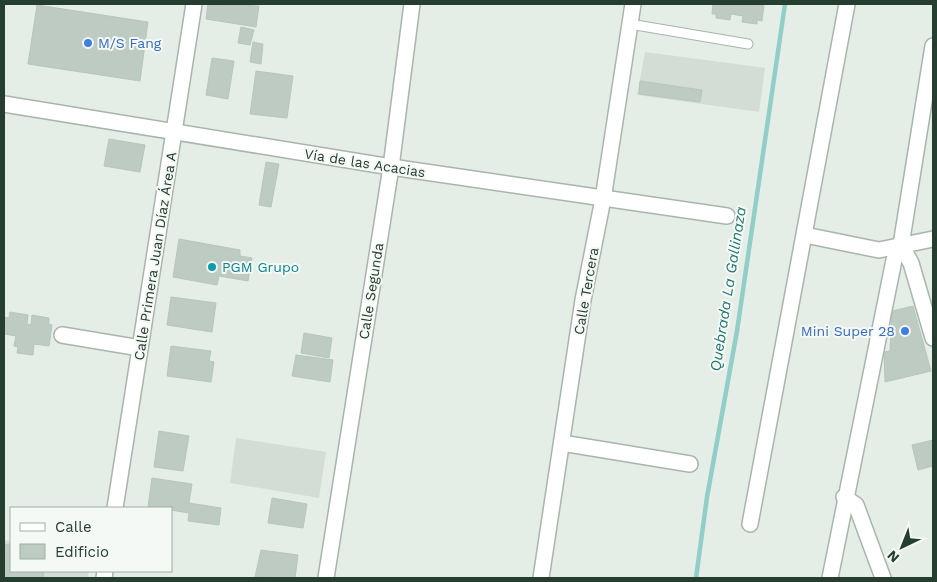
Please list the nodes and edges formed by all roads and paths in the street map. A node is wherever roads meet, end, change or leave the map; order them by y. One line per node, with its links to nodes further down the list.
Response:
1 (194, 4): 9 (street, Calle Primera Juan Díaz Área A)
2 (412, 4): 10 (street, Calle Segunda)
3 (633, 4): 5 (street, Calle Tercera)
4 (847, 4): 13 (street)
5 (630, 24): 6 (lane); 11 (street, Calle Tercera)
6 (748, 44)
7 (933, 46): 15 (street)
8 (4, 104): 9 (street, Vía de las Acacias)
9 (175, 132): 10 (street, Vía de las Acacias); 18 (street, Calle Primera Juan Díaz Área A)
10 (391, 167): 11 (street, Vía de las Acacias); 24 (street, Calle Segunda)
11 (603, 199): 12 (street, Vía de las Acacias); 19 (street, Calle Tercera)
12 (727, 216)
13 (805, 235): 15 (street); 23 (street)
14 (933, 239): 15 (street)
15 (901, 245): 17 (street); 21 (street)
16 (62, 335): 18 (street)
17 (933, 338)
18 (140, 348): 22 (street, Calle Primera Juan Díaz Área A)
19 (562, 443): 20 (street); 25 (street, Calle Tercera)
20 (690, 464)
21 (844, 497): 26 (street); 27 (street)
22 (115, 507)
23 (750, 524)
24 (326, 578)
25 (541, 578)
26 (830, 578)
27 (883, 578)

